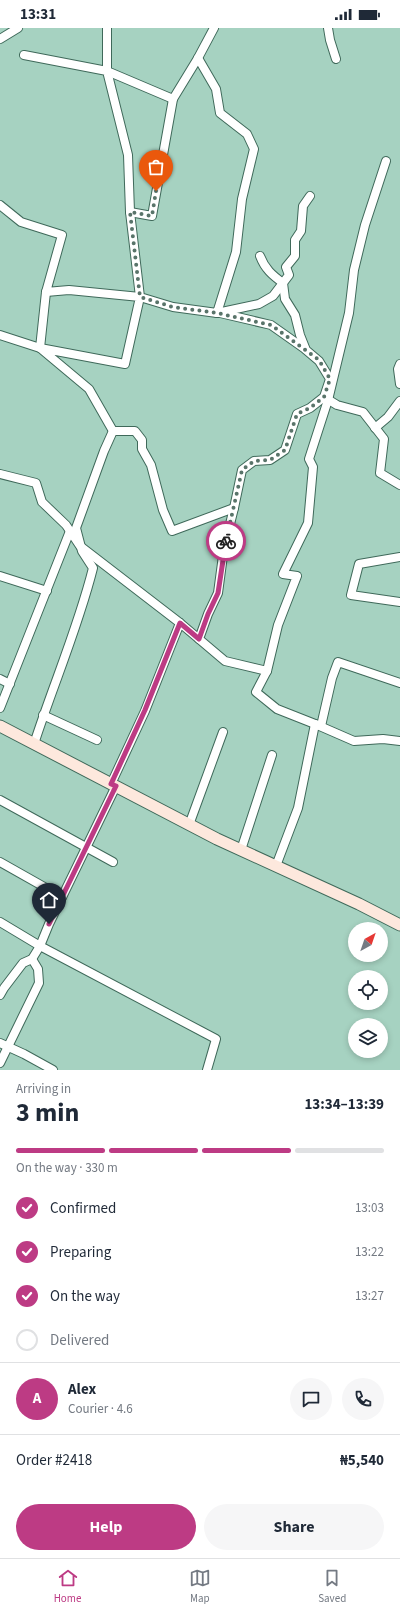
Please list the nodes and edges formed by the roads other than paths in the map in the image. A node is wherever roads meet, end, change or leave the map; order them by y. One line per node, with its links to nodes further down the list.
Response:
1 (18, 28): 5 (street)
2 (107, 28): 9 (street)
3 (214, 28): 7 (street)
4 (328, 28): 8 (street)
5 (0, 39)
6 (24, 55): 9 (street)
7 (198, 58): 10 (street); 19 (street)
8 (336, 59)
9 (107, 71): 10 (street); 14 (street)
10 (173, 99): 14 (street)
11 (386, 162): 25 (street)
12 (310, 196): 16 (street)
13 (0, 205): 17 (street)
14 (130, 212): 18 (street)
15 (260, 256): 16 (street)
16 (283, 283): 19 (street); 22 (street)
17 (46, 292): 18 (street); 21 (street)
18 (140, 297): 19 (street); 21 (street)
19 (217, 313): 22 (street)
20 (0, 335): 21 (street)
21 (40, 348): 28 (street)
22 (306, 350): 25 (street)
23 (400, 364): 24 (street)
24 (400, 384)
25 (326, 398): 27 (street); 31 (street); 40 (street)
26 (400, 401): 27 (street)
27 (375, 428): 30 (street)
28 (113, 431): 31 (street); 33 (street)
29 (0, 474): 32 (street)
30 (400, 485)
31 (234, 508): 39 (street)
32 (70, 531): 33 (street); 36 (street)
33 (80, 546): 38 (street); 45 (street)
34 (400, 557): 37 (street)
35 (0, 576): 36 (street)
36 (47, 591): 43 (street)
37 (400, 602)
38 (180, 623): 39 (street); 53 (street)
39 (199, 639): 40 (street)
40 (267, 671): 46 (street)
41 (0, 680): 43 (street)
42 (400, 683): 46 (street)
43 (10, 684): 44 (street)
44 (0, 708)
45 (43, 715): 49 (street); 51 (street)
46 (318, 725): 50 (street); 60 (street)
47 (0, 726): 51 (street)
48 (223, 732): 55 (street)
49 (96, 740)
50 (400, 741)
51 (34, 744): 53 (street)
52 (272, 755): 57 (street)
53 (113, 785): 55 (street); 56 (street)
54 (0, 800): 56 (street)
55 (189, 825): 57 (street)
56 (86, 848): 59 (street); 61 (street)
57 (241, 850): 60 (street)
58 (0, 862): 61 (street)
59 (113, 862)
60 (276, 866): 63 (street)
61 (62, 897): 64 (street)
62 (0, 922): 64 (street)
63 (400, 924)
64 (40, 946): 65 (street); 70 (street)
65 (32, 959): 66 (street); 67 (street)
66 (0, 995)
67 (4, 1045): 68 (street); 69 (street)
68 (0, 1063)
69 (53, 1070)
70 (207, 1070)

